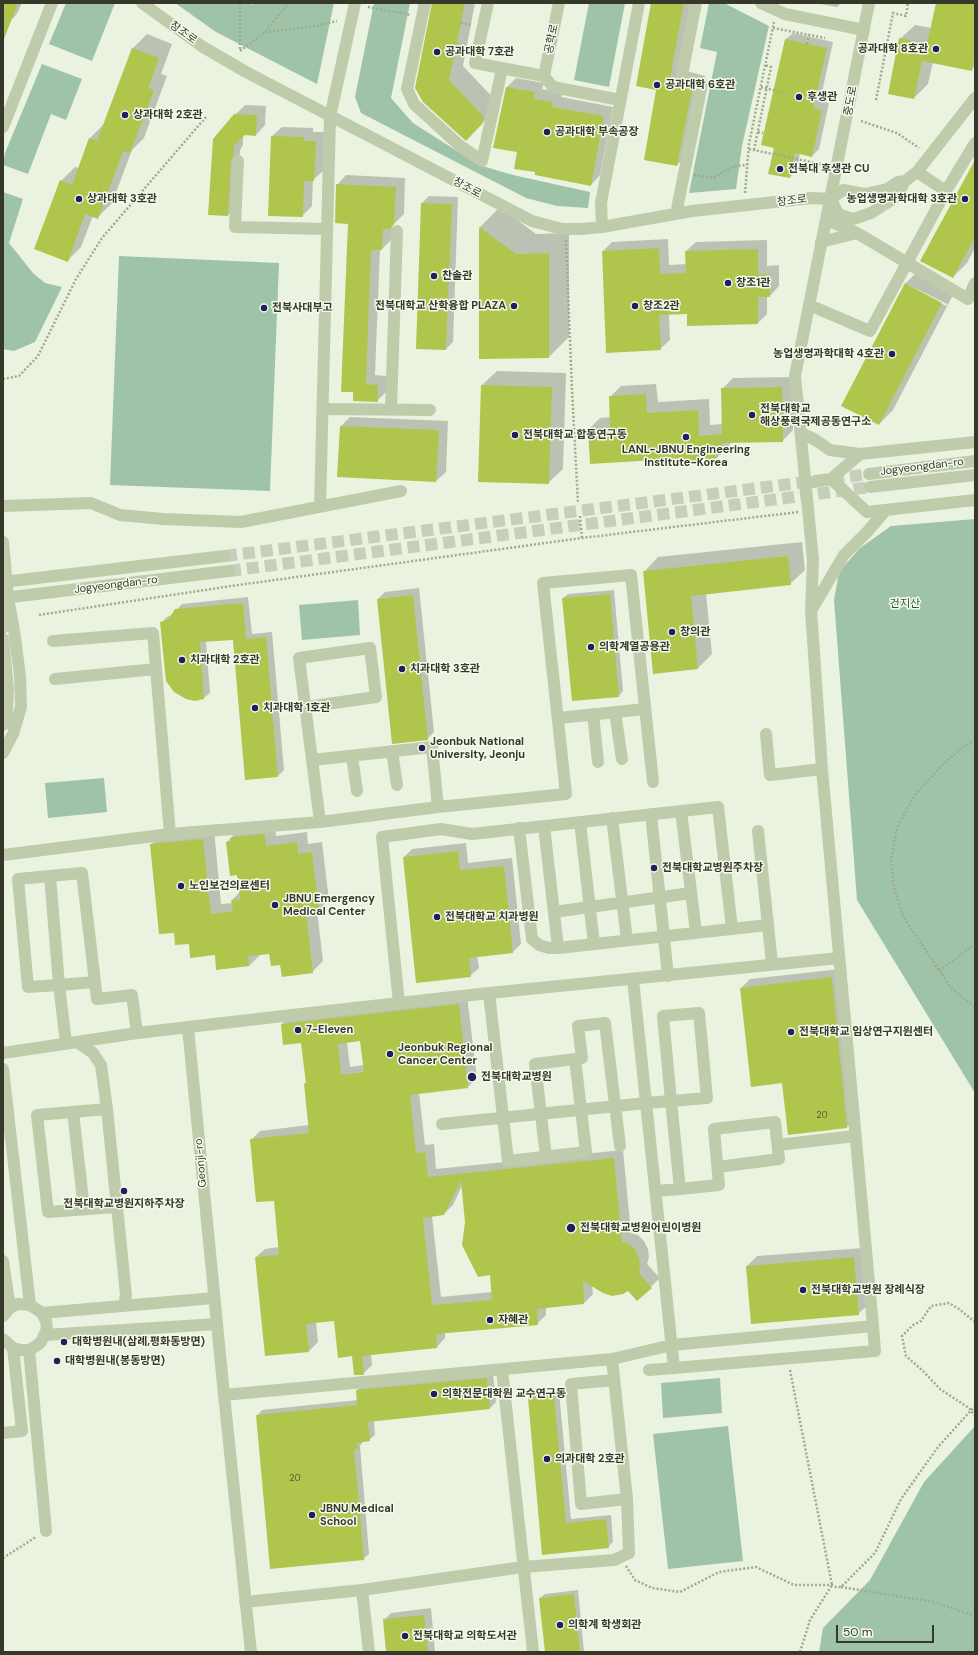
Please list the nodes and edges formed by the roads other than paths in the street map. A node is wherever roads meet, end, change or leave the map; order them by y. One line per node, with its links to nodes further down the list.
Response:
1 (52, 3): 17 (street)
2 (142, 3): 16 (street, 창조로)
3 (355, 3): 16 (street)
4 (424, 3): 12 (street)
5 (488, 3): 12 (street)
6 (559, 3): 13 (street, 공학로)
7 (639, 3): 15 (street)
8 (696, 3): 24 (street)
9 (762, 3): 11 (street)
10 (869, 3): 11 (street, 중도로)
11 (864, 30): 23 (street, 중도로)
12 (502, 68): 13 (street)
13 (544, 76): 15 (street)
14 (975, 98): 20 (street)
15 (620, 100): 27 (street)
16 (330, 117): 27 (street, 창조로); 28 (street)
17 (3, 127)
18 (975, 143): 22 (street)
19 (238, 161): 28 (street)
20 (917, 172): 21 (street); 22 (street)
21 (905, 181): 23 (street); 25 (street)
22 (946, 191): 32 (street)
23 (831, 199): 24 (street, 창조로); 25 (street); 26 (street, 중도로)
24 (676, 214): 27 (street, 창조로)
25 (862, 216): 30 (street)
26 (826, 220): 30 (street); 31 (street, 중도로)
27 (602, 227)
28 (327, 229): 35 (street)
29 (397, 231): 36 (street)
30 (856, 233): 31 (street); 32 (street)
31 (822, 242): 34 (street, 중도로)
32 (908, 263): 33 (street); 34 (street)
33 (975, 283)
34 (809, 305): 38 (street, 중도로)
35 (323, 409): 36 (street); 50 (street)
36 (391, 409): 37 (street)
37 (430, 410)
38 (801, 433): 40 (street); 45 (street, 중도로)
39 (975, 442): 40 (street)
40 (860, 454): 44 (street)
41 (975, 461): 42 (street, Jogyeongdan-ro)
42 (869, 474)
43 (975, 475): 46 (street, Jogyeongdan-ro)
44 (831, 479): 45 (street); 51 (street)
45 (806, 483): 57 (street, 중도로)
46 (870, 487)
47 (401, 491): 50 (street)
48 (975, 500): 51 (street)
49 (3, 506): 50 (street)
50 (320, 508)
51 (885, 511): 57 (street)
52 (3, 542): 55 (street)
53 (225, 556): 55 (street, Jogyeongdan-ro)
54 (230, 571): 56 (street, Jogyeongdan-ro)
55 (5, 582): 56 (street)
56 (6, 598): 58 (street); 71 (street)
57 (811, 610): 76 (street, 중도로)
58 (3, 628)
59 (3, 639): 68 (street)
60 (53, 642): 61 (street)
61 (156, 669): 62 (street); 89 (street)
62 (55, 679)
63 (306, 707): 63 (street); 74 (street)
64 (645, 709): 65 (street); 67 (street); 77 (street)
65 (615, 712): 66 (street); 73 (street)
66 (593, 714): 67 (street); 75 (street)
67 (559, 718): 80 (street)
68 (3, 725)
69 (766, 734): 76 (street)
70 (392, 751): 72 (street); 78 (street); 80 (street)
71 (3, 753)
72 (352, 756): 74 (street); 79 (street)
73 (622, 759)
74 (312, 760): 84 (street)
75 (598, 762)
76 (822, 769): 104 (street, 중도로)
77 (653, 782)
78 (397, 785)
79 (356, 791)
80 (438, 807): 84 (street)
81 (681, 811): 82 (street); 92 (street); 98 (street)
82 (651, 814): 83 (street); 93 (street)
83 (612, 818): 85 (street); 94 (street)
84 (320, 822): 89 (street)
85 (580, 822): 86 (street); 95 (street)
86 (544, 826): 87 (street); 96 (street)
87 (519, 828): 103 (street); 111 (street)
88 (758, 830): 97 (street)
89 (170, 834): 90 (street)
90 (3, 855)
91 (50, 876): 108 (street); 109 (street); 109 (street)
92 (691, 893): 93 (street); 99 (street)
93 (660, 897): 94 (street); 100 (street)
94 (622, 902): 95 (street); 101 (street)
95 (590, 907): 96 (street); 102 (street)
96 (554, 912): 103 (street)
97 (768, 925): 98 (street); 105 (street)
98 (732, 929): 99 (street)
99 (696, 932): 100 (street)
100 (664, 936): 101 (street); 106 (street)
101 (627, 940): 102 (street)
102 (594, 944): 103 (street)
103 (558, 948)
104 (839, 958): 105 (street); 127 (street, 중도로)
105 (772, 964): 106 (street)
106 (668, 976): 107 (street)
107 (633, 979): 110 (street); 119 (street)
108 (95, 982): 109 (street); 113 (street)
109 (59, 985): 114 (street)
110 (489, 993): 111 (street); 125 (street)
111 (399, 1003): 112 (street)
112 (188, 1028): 113 (street); 137 (street, Geonji-ro)
113 (137, 1034): 114 (street)
114 (71, 1043): 115 (street); 121 (street)
115 (3, 1053)
116 (575, 1059): 120 (street); 122 (street); 124 (street)
117 (3, 1069): 138 (street)
118 (672, 1101): 118 (street); 119 (street); 132 (street)
119 (646, 1103): 120 (street); 133 (street)
120 (615, 1106): 122 (street); 129 (street)
121 (107, 1109): 123 (street); 134 (street)
122 (581, 1110): 124 (street); 130 (street)
123 (73, 1112): 135 (street); 135 (street)
124 (541, 1114): 125 (street); 130 (street)
125 (503, 1118): 126 (street); 130 (street)
126 (442, 1124)
127 (855, 1136): 128 (street); 143 (street, 중도로)
128 (778, 1145): 131 (street); 131 (street)
129 (620, 1146)
130 (546, 1157)
131 (718, 1167): 132 (street)
132 (680, 1189): 133 (street)
133 (656, 1191): 146 (street)
134 (117, 1207): 135 (street); 139 (street)
135 (84, 1209)
136 (3, 1261): 140 (street)
137 (214, 1298): 139 (street); 142 (street, Geonji-ro)
138 (30, 1305): 140 (street); 141 (street)
139 (124, 1306): 141 (street)
140 (6, 1312)
141 (42, 1313): 144 (street)
142 (216, 1324): 144 (street); 154 (street, Geonji-ro)
143 (873, 1326): 146 (street); 150 (street, 중도로)
144 (45, 1335): 148 (street)
145 (3, 1339): 147 (street)
146 (672, 1345): 149 (street); 150 (street)
147 (13, 1348): 148 (street); 156 (street)
148 (29, 1350): 155 (street)
149 (612, 1359): 151 (street); 153 (street)
150 (674, 1368): 152 (street)
151 (502, 1370): 154 (street); 160 (street)
152 (649, 1370)
153 (614, 1380): 158 (street); 158 (street)
154 (224, 1395): 162 (street, Geonji-ro)
155 (37, 1430): 156 (street); 159 (street)
156 (22, 1431): 157 (street)
157 (3, 1433)
158 (627, 1499): 160 (street)
159 (46, 1531)
160 (523, 1567): 161 (street); 165 (street)
161 (362, 1590): 162 (street); 164 (street)
162 (245, 1602): 163 (street, Geonji-ro)
163 (251, 1652)
164 (369, 1652)
165 (533, 1652)

